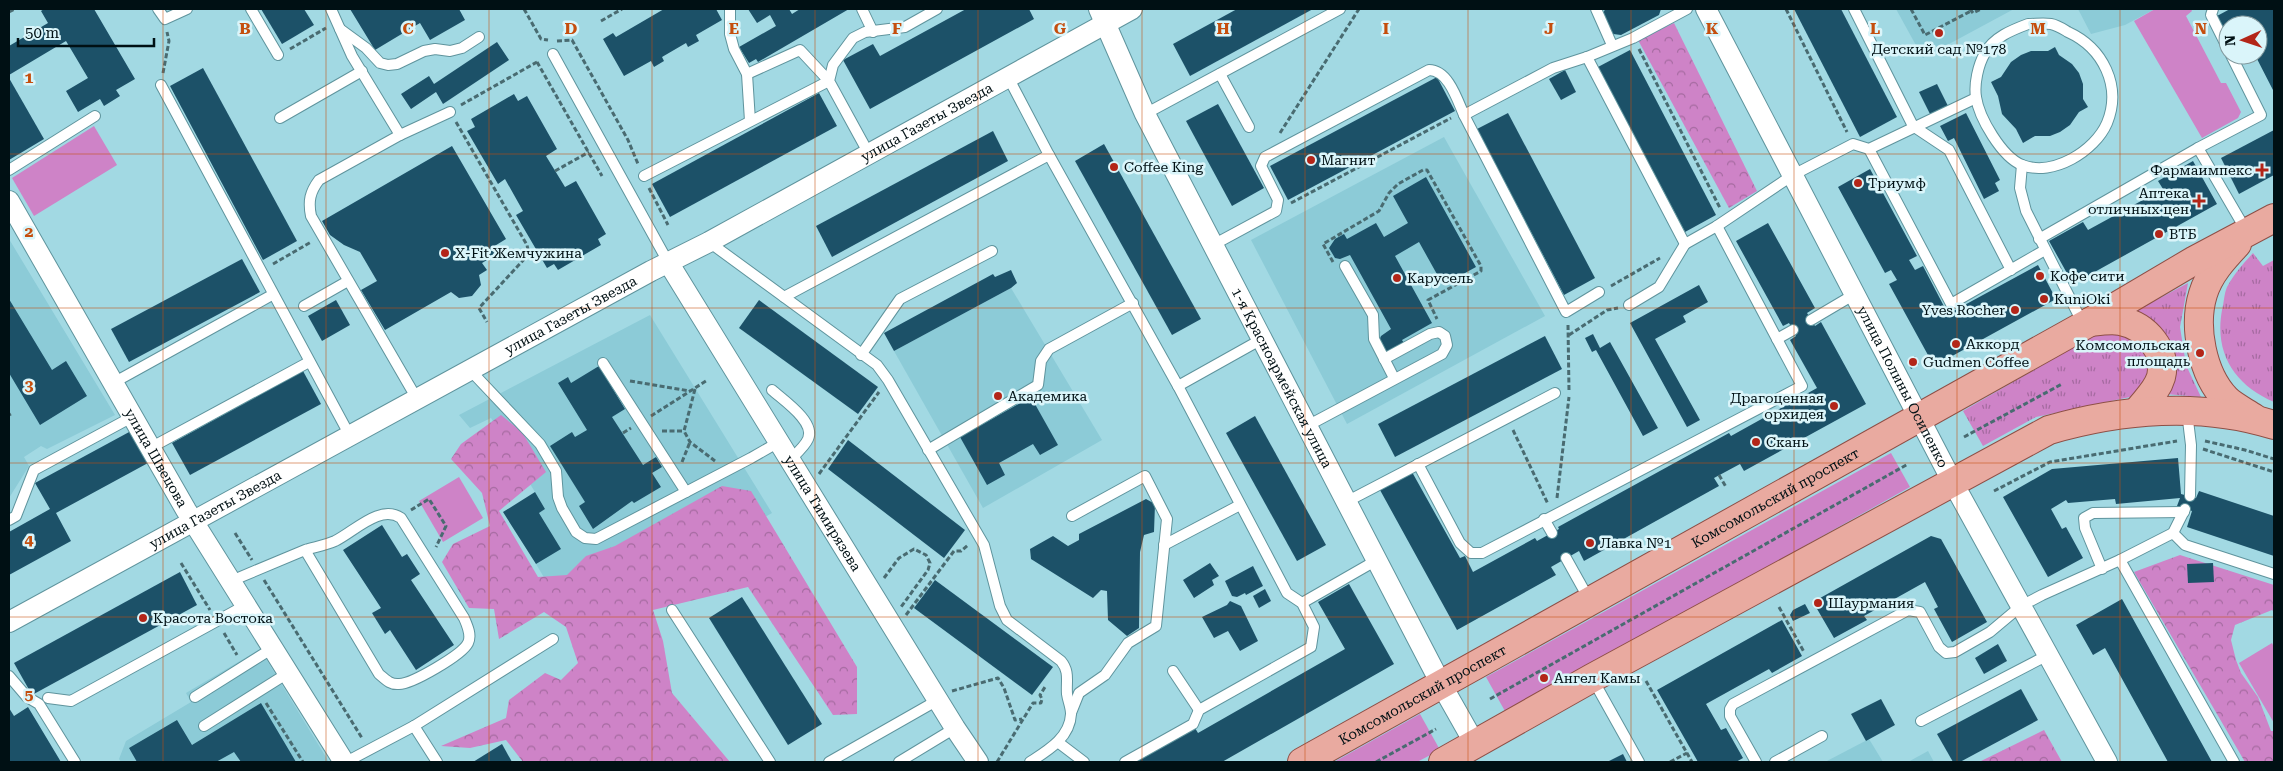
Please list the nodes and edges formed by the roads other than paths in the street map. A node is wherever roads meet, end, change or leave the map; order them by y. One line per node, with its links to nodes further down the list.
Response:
1 (158, 9): 2 (lane)
2 (187, 9)
3 (251, 9): 22 (lane)
4 (331, 9): 16 (lane)
5 (730, 9): 26 (lane)
6 (862, 9): 18 (lane)
7 (937, 9): 18 (lane)
8 (1132, 9): 15 (street, улица Газеты Звезда)
9 (1340, 9): 27 (lane)
10 (1596, 9): 20 (lane)
11 (1688, 9): 20 (lane)
12 (1706, 9): 47 (street, улица Полины Осипенко)
13 (1854, 9): 38 (lane)
14 (2213, 9): 17 (lane)
15 (1102, 16): 28 (street, улица Газеты Звезда); 34 (street, 1-я Красноармейская улица)
16 (339, 26): 19 (lane); 25 (lane)
17 (2218, 28)
18 (873, 32): 29 (lane)
19 (479, 37)
20 (1612, 45): 23 (lane)
21 (553, 54): 59 (lane)
22 (278, 55)
23 (1587, 57): 33 (lane); 55 (lane)
24 (2236, 65): 41 (lane)
25 (362, 71): 36 (lane); 40 (lane)
26 (747, 74): 29 (lane); 37 (lane)
27 (1220, 74): 34 (lane); 39 (lane)
28 (1008, 77): 43 (street, улица Газеты Звезда); 44 (lane)
29 (828, 81): 37 (lane); 43 (lane)
30 (161, 85): 65 (lane)
31 (1976, 98): 38 (lane); 45 (lane); 45 (lane)
32 (450, 112): 40 (lane)
33 (1463, 113): 56 (lane); 63 (lane)
34 (1145, 114): 56 (street, 1-я Красноармейская улица)
35 (95, 116): 46 (lane)
36 (280, 118)
37 (750, 121): 48 (lane)
38 (1913, 126): 42 (lane); 61 (lane)
39 (1249, 127)
40 (400, 135): 62 (lane)
41 (2198, 148): 52 (lane); 53 (lane)
42 (1869, 149): 47 (lane); 61 (lane)
43 (869, 154): 54 (street, улица Газеты Звезда)
44 (1049, 155): 66 (lane); 67 (lane)
45 (2022, 165): 53 (lane)
46 (9, 170)
47 (1793, 175): 51 (lane); 64 (street, улица Полины Осипенко)
48 (644, 176)
49 (9, 201): 81 (street, улица Швецова)
50 (2274, 218): 52 (main road)
51 (1717, 226): 55 (lane); 74 (lane)
52 (2248, 232): 71 (main road, Комсомольский проспект); 90 (main road)
53 (2039, 239): 57 (lane)
54 (709, 242): 59 (street, улица Газеты Звезда); 66 (lane)
55 (1685, 244): 68 (lane)
56 (1214, 245): 73 (street, 1-я Красноармейская улица)
57 (2044, 250): 61 (lane); 71 (lane)
58 (992, 251): 75 (lane)
59 (668, 262): 79 (street, улица Газеты Звезда); 93 (street, улица Тимирязева)
60 (1345, 266): 76 (lane)
61 (2011, 270)
62 (348, 281): 69 (lane); 85 (lane)
63 (1599, 292)
64 (1855, 294): 70 (lane); 89 (street, улица Полины Осипенко)
65 (272, 295): 77 (lane); 81 (lane)
66 (784, 296): 75 (lane)
67 (1133, 303): 82 (lane); 95 (lane)
68 (1629, 305)
69 (304, 306)
70 (1811, 320)
71 (2086, 324): 87 (main road); 89 (main road, Комсомольский проспект)
72 (1793, 330): 74 (lane)
73 (1262, 339): 82 (lane); 91 (street, 1-я Красноармейская улица)
74 (1777, 339): 103 (lane)
75 (862, 355): 95 (lane)
76 (1384, 359): 80 (lane); 80 (lane)
77 (309, 362): 92 (lane); 94 (lane)
78 (603, 363): 99 (lane)
79 (470, 370): 85 (street, улица Газеты Звезда); 99 (lane)
80 (1394, 378): 91 (lane)
81 (113, 383): 88 (street, улица Швецова)
82 (1178, 386): 102 (lane)
83 (772, 390): 96 (lane)
84 (1555, 394): 97 (lane)
85 (417, 399): 92 (street, улица Газеты Звезда)
86 (2187, 411): 87 (main road); 90 (main road); 100 (lane)
87 (2137, 412): 98 (main road)
88 (132, 417): 94 (street, улица Швецова); 105 (lane)
89 (1919, 418): 98 (street, улица Полины Осипенко); 117 (main road, Комсомольский проспект)
90 (2267, 423)
91 (1307, 426): 101 (street, 1-я Красноармейская улица)
92 (350, 436): 106 (street, улица Газеты Звезда)
93 (779, 442): 96 (street, улица Тимирязева); 99 (lane)
94 (150, 448): 106 (street, улица Швецова)
95 (928, 450): 135 (lane)
96 (790, 460): 131 (street, улица Тимирязева)
97 (1418, 464): 101 (lane); 103 (lane)
98 (1952, 481): 120 (street, улица Полины Осипенко); 129 (main road)
99 (686, 492)
100 (2190, 496)
101 (1346, 502): 112 (street, 1-я Красноармейская улица)
102 (1240, 505): 109 (lane); 118 (lane)
103 (1551, 515): 107 (lane)
104 (1072, 516): 109 (lane)
105 (9, 520)
106 (193, 521): 116 (street, улица Швецова); 122 (street, улица Газеты Звезда)
107 (1552, 533)
108 (2173, 533): 113 (lane); 114 (lane); 115 (lane)
109 (1164, 545): 135 (lane)
110 (305, 550): 110 (lane); 116 (lane)
111 (1566, 558): 117 (lane)
112 (1377, 560): 118 (lane); 130 (street, 1-я Красноармейская улица)
113 (2120, 560): 114 (lane); 159 (lane)
114 (2102, 569): 120 (lane)
115 (2274, 574)
116 (231, 581): 119 (street, улица Швецова)
117 (1590, 601): 130 (main road, Комсомольский проспект)
118 (1302, 603): 134 (lane)
119 (246, 605): 124 (street, улица Швецова); 133 (lane)
120 (2021, 606): 125 (street, улица Полины Осипенко); 156 (lane)
121 (672, 610): 146 (lane)
122 (9, 622)
123 (553, 639): 138 (lane)
124 (273, 648): 127 (street, улица Швецова); 132 (lane)
125 (2048, 655): 136 (lane); 158 (street, улица Полины Осипенко)
126 (1174, 671): 134 (lane)
127 (288, 673): 137 (lane); 144 (street, улица Швецова)
128 (9, 676): 143 (lane)
129 (1592, 678): 142 (main road); 155 (lane)
130 (1441, 684): 142 (street, 1-я Красноармейская улица); 153 (main road, Комсомольский проспект)
131 (943, 696): 139 (street, улица Тимирязева); 147 (lane)
132 (194, 697)
133 (48, 698)
134 (1199, 710): 152 (lane)
135 (1071, 713): 141 (lane)
136 (1920, 721)
137 (204, 726)
138 (414, 726): 144 (lane); 145 (lane)
139 (955, 728): 148 (lane); 149 (street, улица Тимирязева)
140 (1822, 736): 157 (lane)
141 (1059, 743): 150 (lane); 151 (lane)
142 (1475, 744): 154 (main road)
143 (75, 762)
144 (345, 762)
145 (437, 762)
146 (770, 762)
147 (829, 762)
148 (899, 762)
149 (978, 762)
150 (1030, 762)
151 (1084, 762)
152 (1125, 762)
153 (1302, 762)
154 (1443, 762)
155 (1638, 762)
156 (1756, 762)
157 (1775, 762)
158 (2107, 762)
159 (2234, 762)

